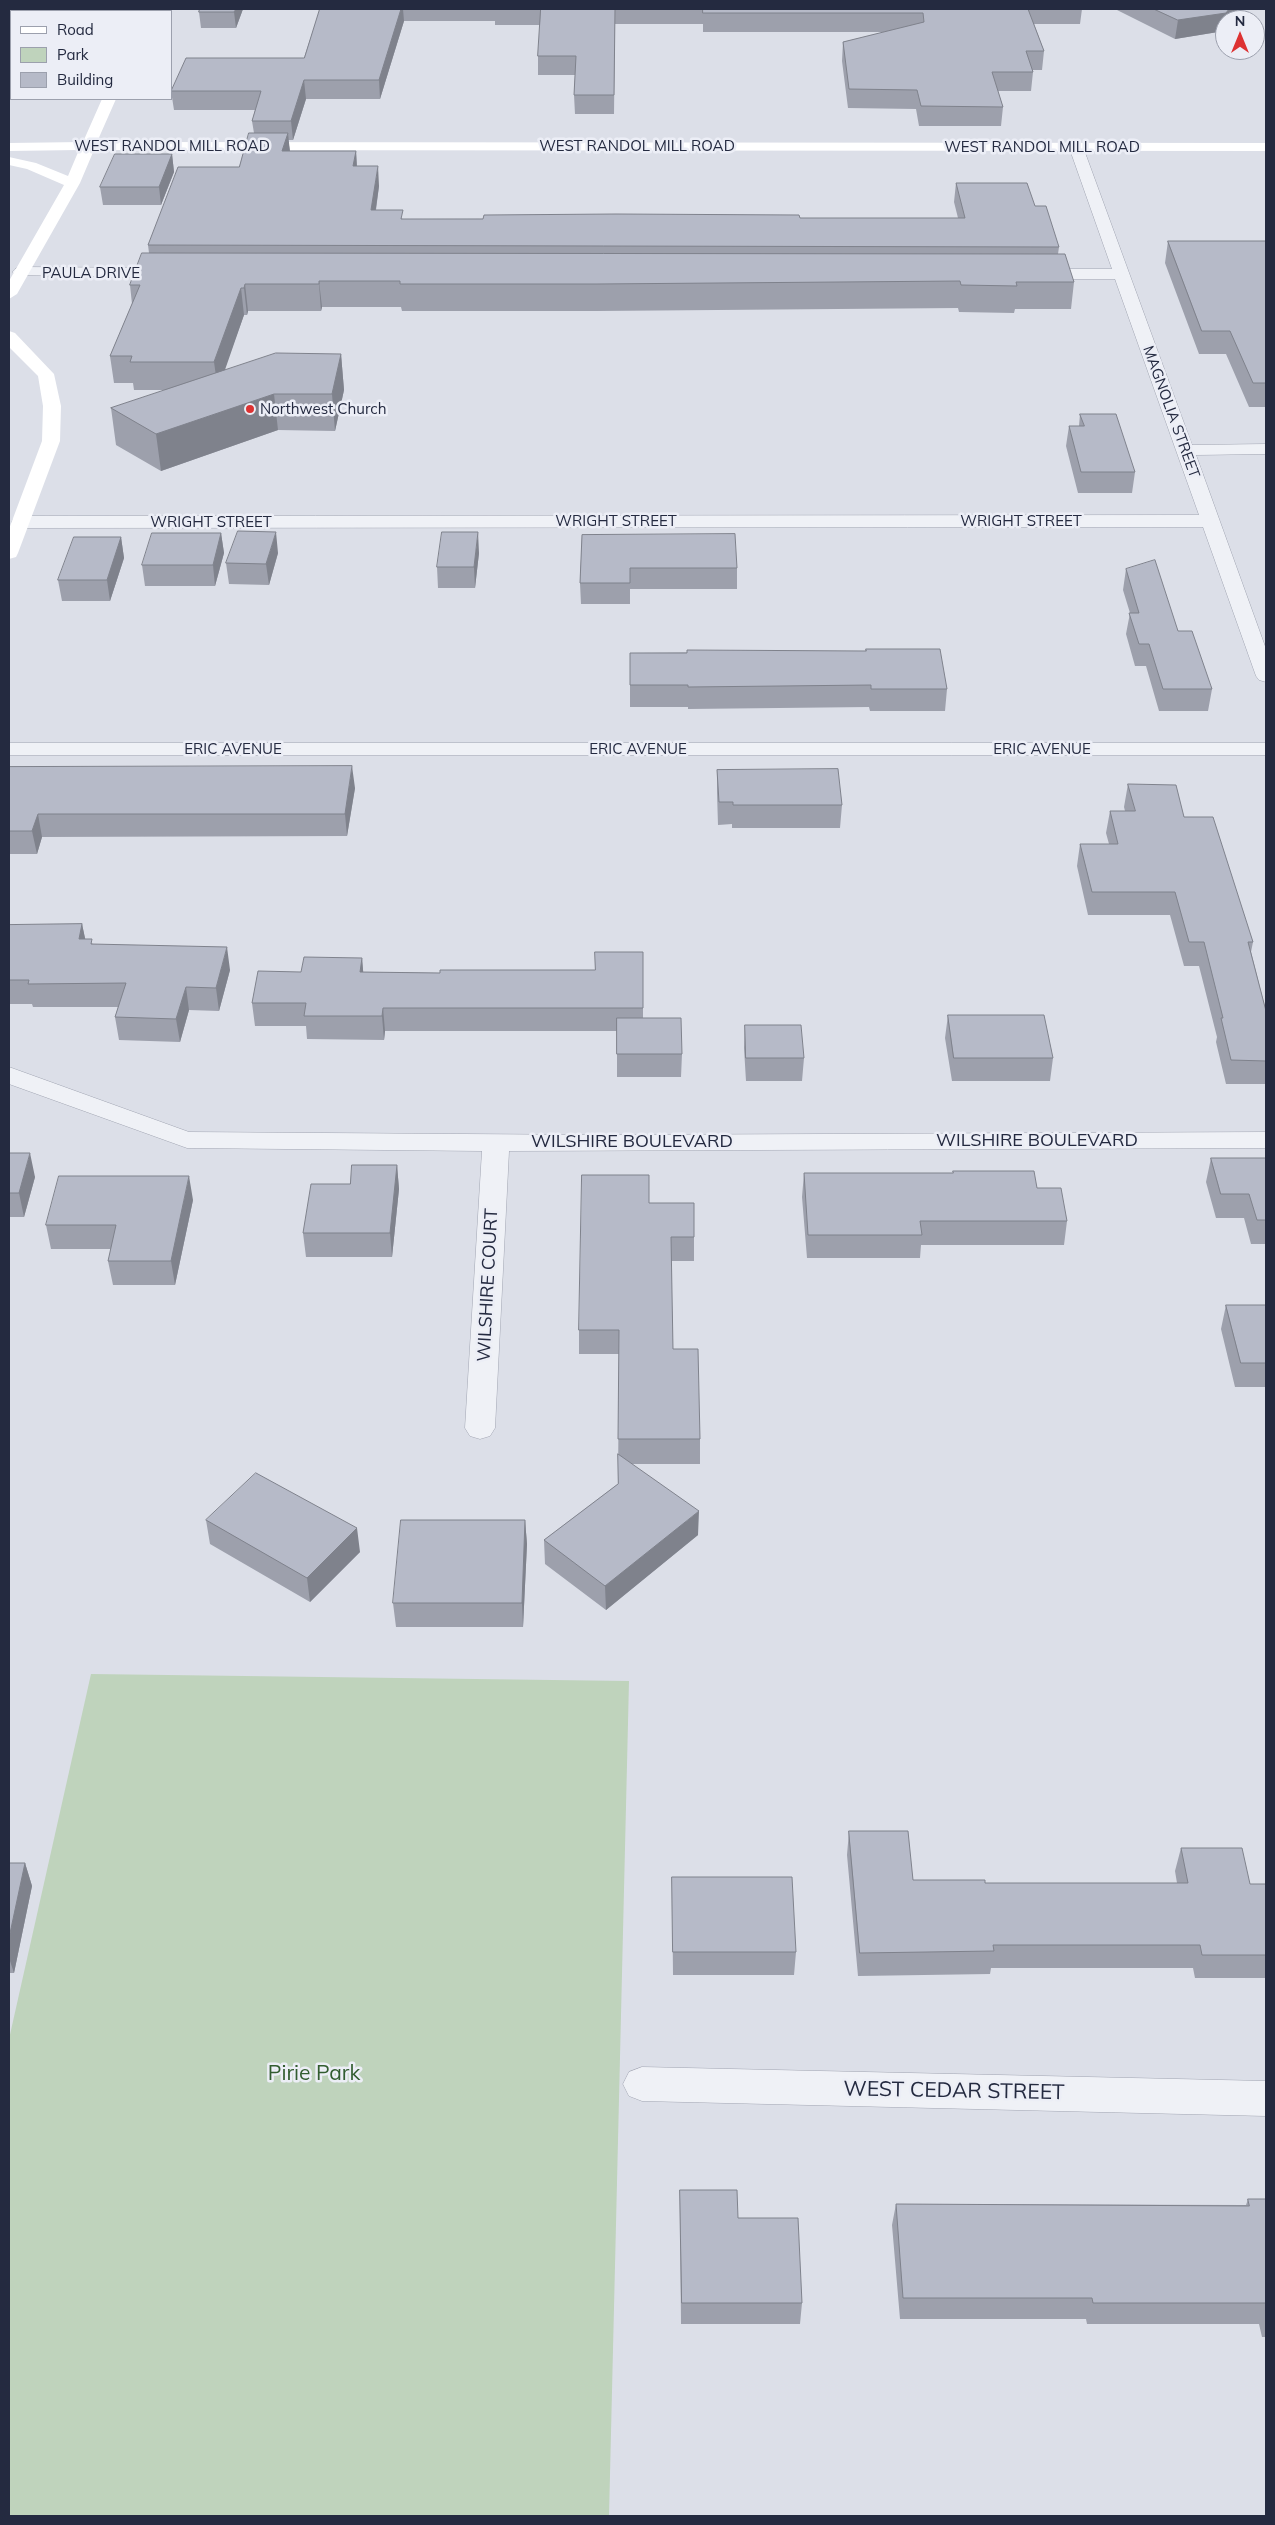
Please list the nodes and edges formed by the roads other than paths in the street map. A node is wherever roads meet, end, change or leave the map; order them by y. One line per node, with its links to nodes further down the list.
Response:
1 (109, 100): 4 (main road)
2 (136, 131): 3 (main road)
3 (188, 145): 4 (main road, WEST RANDOL MILL ROAD); 6 (main road, WEST RANDOL MILL ROAD)
4 (89, 146): 5 (main road, WEST RANDOL MILL ROAD); 9 (main road)
5 (9, 147)
6 (1076, 147): 7 (main road, WEST RANDOL MILL ROAD); 13 (street, MAGNOLIA STREET)
7 (1266, 147)
8 (9, 162): 9 (main road)
9 (73, 183): 10 (main road)
10 (20, 272): 11 (street, PAULA DRIVE); 14 (main road)
11 (192, 273)
12 (1013, 274): 13 (street)
13 (1122, 274): 17 (street, MAGNOLIA STREET)
14 (9, 294)
15 (9, 336): 19 (main road)
16 (1266, 449): 17 (street)
17 (1185, 450): 18 (street, MAGNOLIA STREET)
18 (1210, 521): 19 (street, WRIGHT STREET); 21 (street, MAGNOLIA STREET)
19 (21, 522): 20 (main road)
20 (9, 553)
21 (1266, 676)
22 (9, 749): 23 (street, ERIC AVENUE)
23 (1266, 749)
24 (9, 1075): 26 (street, WILSHIRE BOULEVARD)
25 (1266, 1140): 26 (street, WILSHIRE BOULEVARD)
26 (496, 1142): 27 (street, WILSHIRE COURT)
27 (480, 1428)
28 (642, 2084): 29 (street, WEST CEDAR STREET)
29 (1266, 2099)

